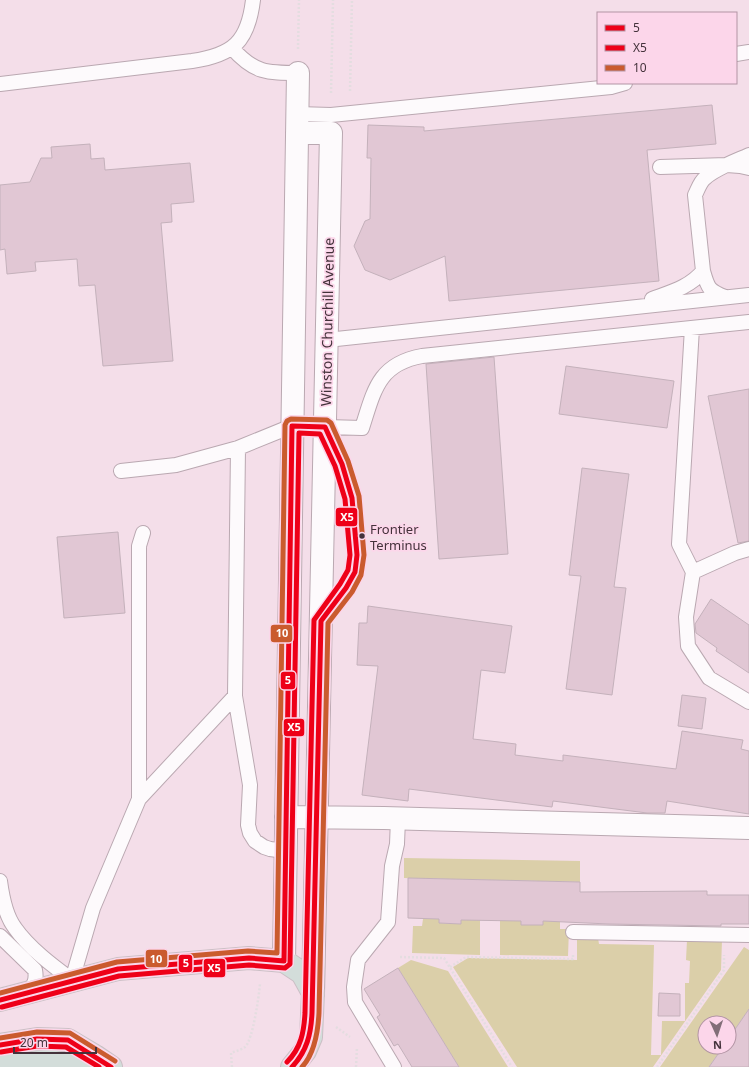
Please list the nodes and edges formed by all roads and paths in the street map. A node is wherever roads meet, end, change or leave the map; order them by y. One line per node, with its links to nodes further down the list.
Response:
1 (253, 0): 4 (lane)
2 (299, 0): 5 (path)
3 (333, 0): 11 (path)
4 (232, 48): 8 (lane); 9 (lane)
5 (298, 50)
6 (749, 52): 7 (lane)
7 (737, 54)
8 (298, 73): 12 (street)
9 (0, 84)
10 (622, 84): 11 (lane)
11 (331, 115): 12 (lane)
12 (297, 123): 23 (street, Winston Churchill Avenue); 24 (street)
13 (749, 155): 14 (lane)
14 (727, 165): 15 (lane); 16 (lane); 17 (lane)
15 (660, 168)
16 (749, 168)
17 (703, 271): 19 (lane); 20 (lane)
18 (749, 294): 19 (lane)
19 (725, 297): 20 (lane)
20 (625, 308): 23 (lane)
21 (749, 322): 22 (lane)
22 (692, 328): 25 (lane); 30 (lane)
23 (327, 340): 25 (street, Winston Churchill Avenue)
24 (292, 426): 25 (lane); 26 (lane); 35 (street)
25 (325, 427): 31 (street, Winston Churchill Avenue); 31 (lane)
26 (238, 448): 27 (lane); 32 (lane)
27 (121, 471)
28 (143, 533): 34 (lane)
29 (749, 549): 30 (lane)
30 (693, 572): 33 (lane)
31 (321, 621): 36 (street, Winston Churchill Avenue)
32 (235, 696): 34 (lane); 39 (lane)
33 (749, 702)
34 (139, 799): 48 (lane)
35 (286, 817): 36 (street); 39 (street)
36 (318, 818): 37 (street); 50 (street, Winston Churchill Avenue)
37 (398, 819): 38 (street); 63 (lane)
38 (749, 828)
39 (285, 851): 46 (street)
40 (0, 881): 48 (lane)
41 (574, 932): 42 (lane); 47 (path)
42 (724, 934): 43 (lane); 65 (path)
43 (749, 935)
44 (0, 936): 49 (lane)
45 (400, 957): 47 (path)
46 (284, 961): 48 (highway); 50 (highway)
47 (450, 967): 64 (path)
48 (72, 980): 49 (highway)
49 (28, 992): 51 (highway)
50 (313, 993): 61 (highway, Winston Churchill Avenue)
51 (0, 1000)
52 (258, 1000): 60 (path)
53 (330, 1023): 54 (path)
54 (352, 1038)
55 (0, 1045): 59 (highway)
56 (357, 1045): 62 (path)
57 (0, 1066): 58 (highway)
58 (81, 1067)
59 (110, 1067)
60 (232, 1067)
61 (298, 1067)
62 (356, 1067)
63 (394, 1067)
64 (512, 1067)
65 (657, 1067)

